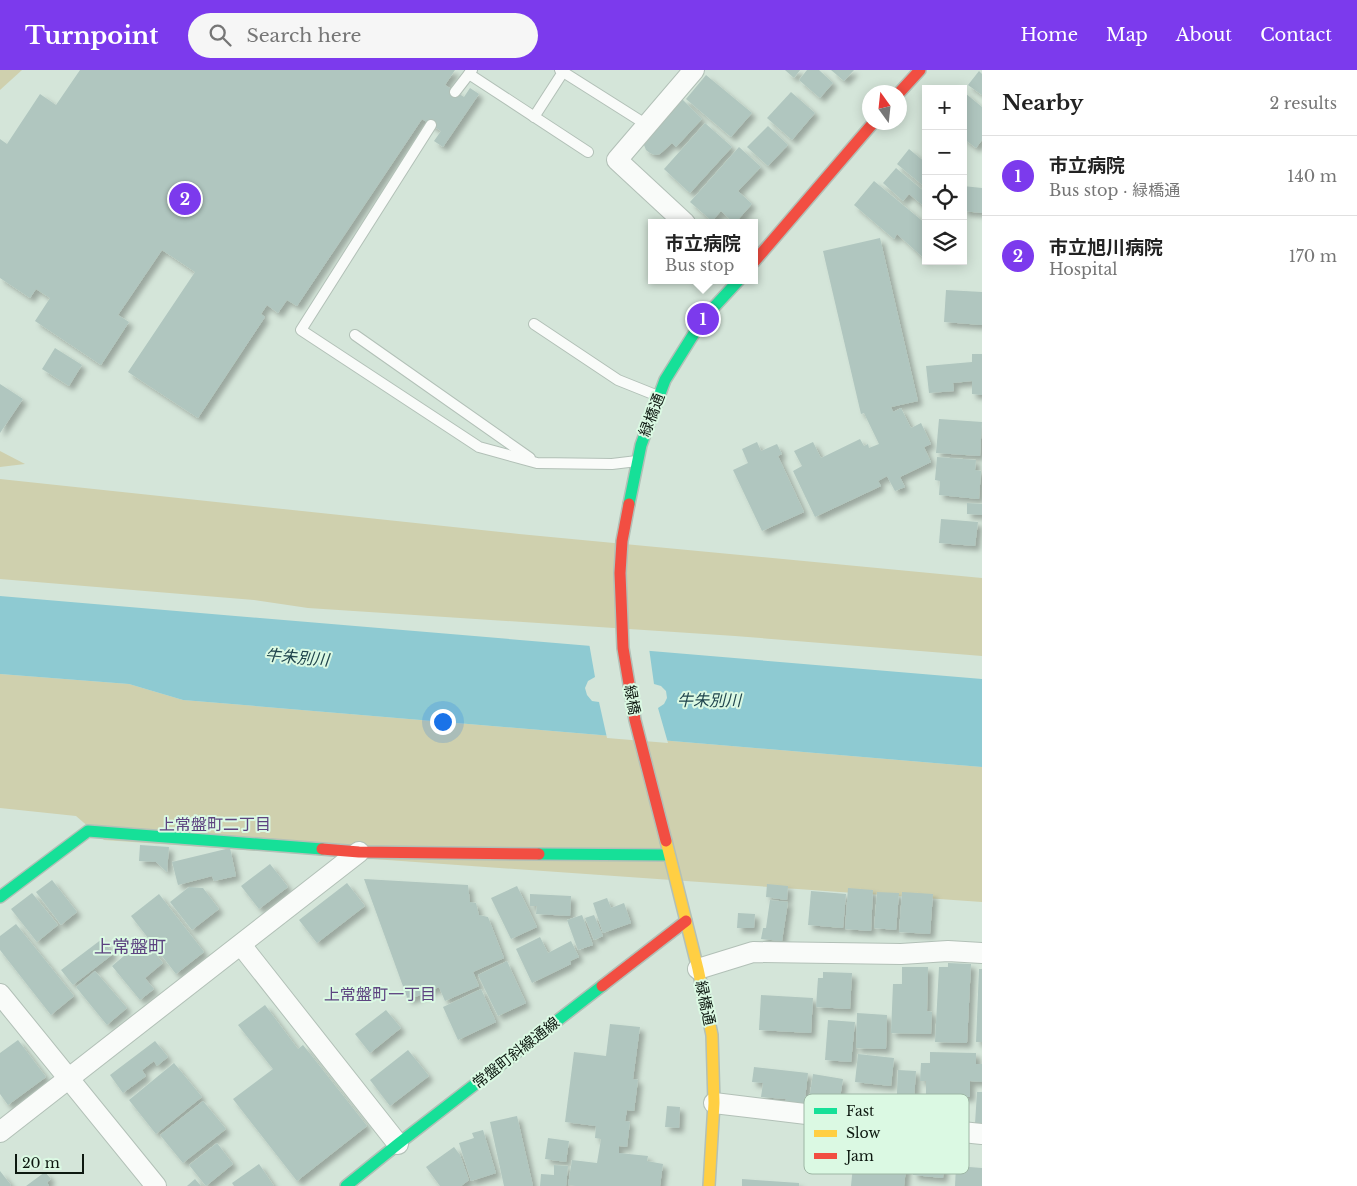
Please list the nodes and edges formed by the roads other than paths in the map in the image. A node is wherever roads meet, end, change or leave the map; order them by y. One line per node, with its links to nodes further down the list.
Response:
1 (694, 70): 9 (street)
2 (920, 70): 5 (street)
3 (562, 71): 7 (lane); 9 (lane)
4 (471, 72): 6 (lane); 7 (lane)
5 (907, 86)
6 (455, 92)
7 (534, 117): 11 (lane)
8 (431, 125): 19 (lane)
9 (647, 125): 12 (street)
10 (867, 130): 13 (street)
11 (588, 152)
12 (681, 219)
13 (758, 257)
14 (735, 284): 17 (street, 緑橋通)
15 (534, 324): 17 (lane)
16 (355, 335): 19 (lane)
17 (659, 397): 18 (street, 緑橋通)
18 (638, 461): 19 (lane); 20 (street, 緑橋通)
19 (537, 463)
20 (620, 574): 21 (street, 緑橋)
21 (661, 823): 23 (street, 緑橋通)
22 (359, 852): 23 (street); 24 (street); 26 (street)
23 (669, 855): 25 (street, 緑橋通)
24 (0, 897)
25 (686, 921): 28 (street, 緑橋通); 36 (street, 常盤町斜線通線)
26 (241, 945): 30 (street); 36 (street)
27 (982, 953): 28 (street)
28 (698, 969): 31 (street, 緑橋通)
29 (0, 994): 30 (street)
30 (69, 1079): 33 (street); 37 (street)
31 (714, 1103): 32 (street); 39 (street, 緑橋通)
32 (804, 1114)
33 (0, 1132)
34 (969, 1133): 35 (street)
35 (982, 1134)
36 (398, 1144): 38 (street, 常盤町斜線通線)
37 (156, 1186)
38 (346, 1186)
39 (709, 1186)

